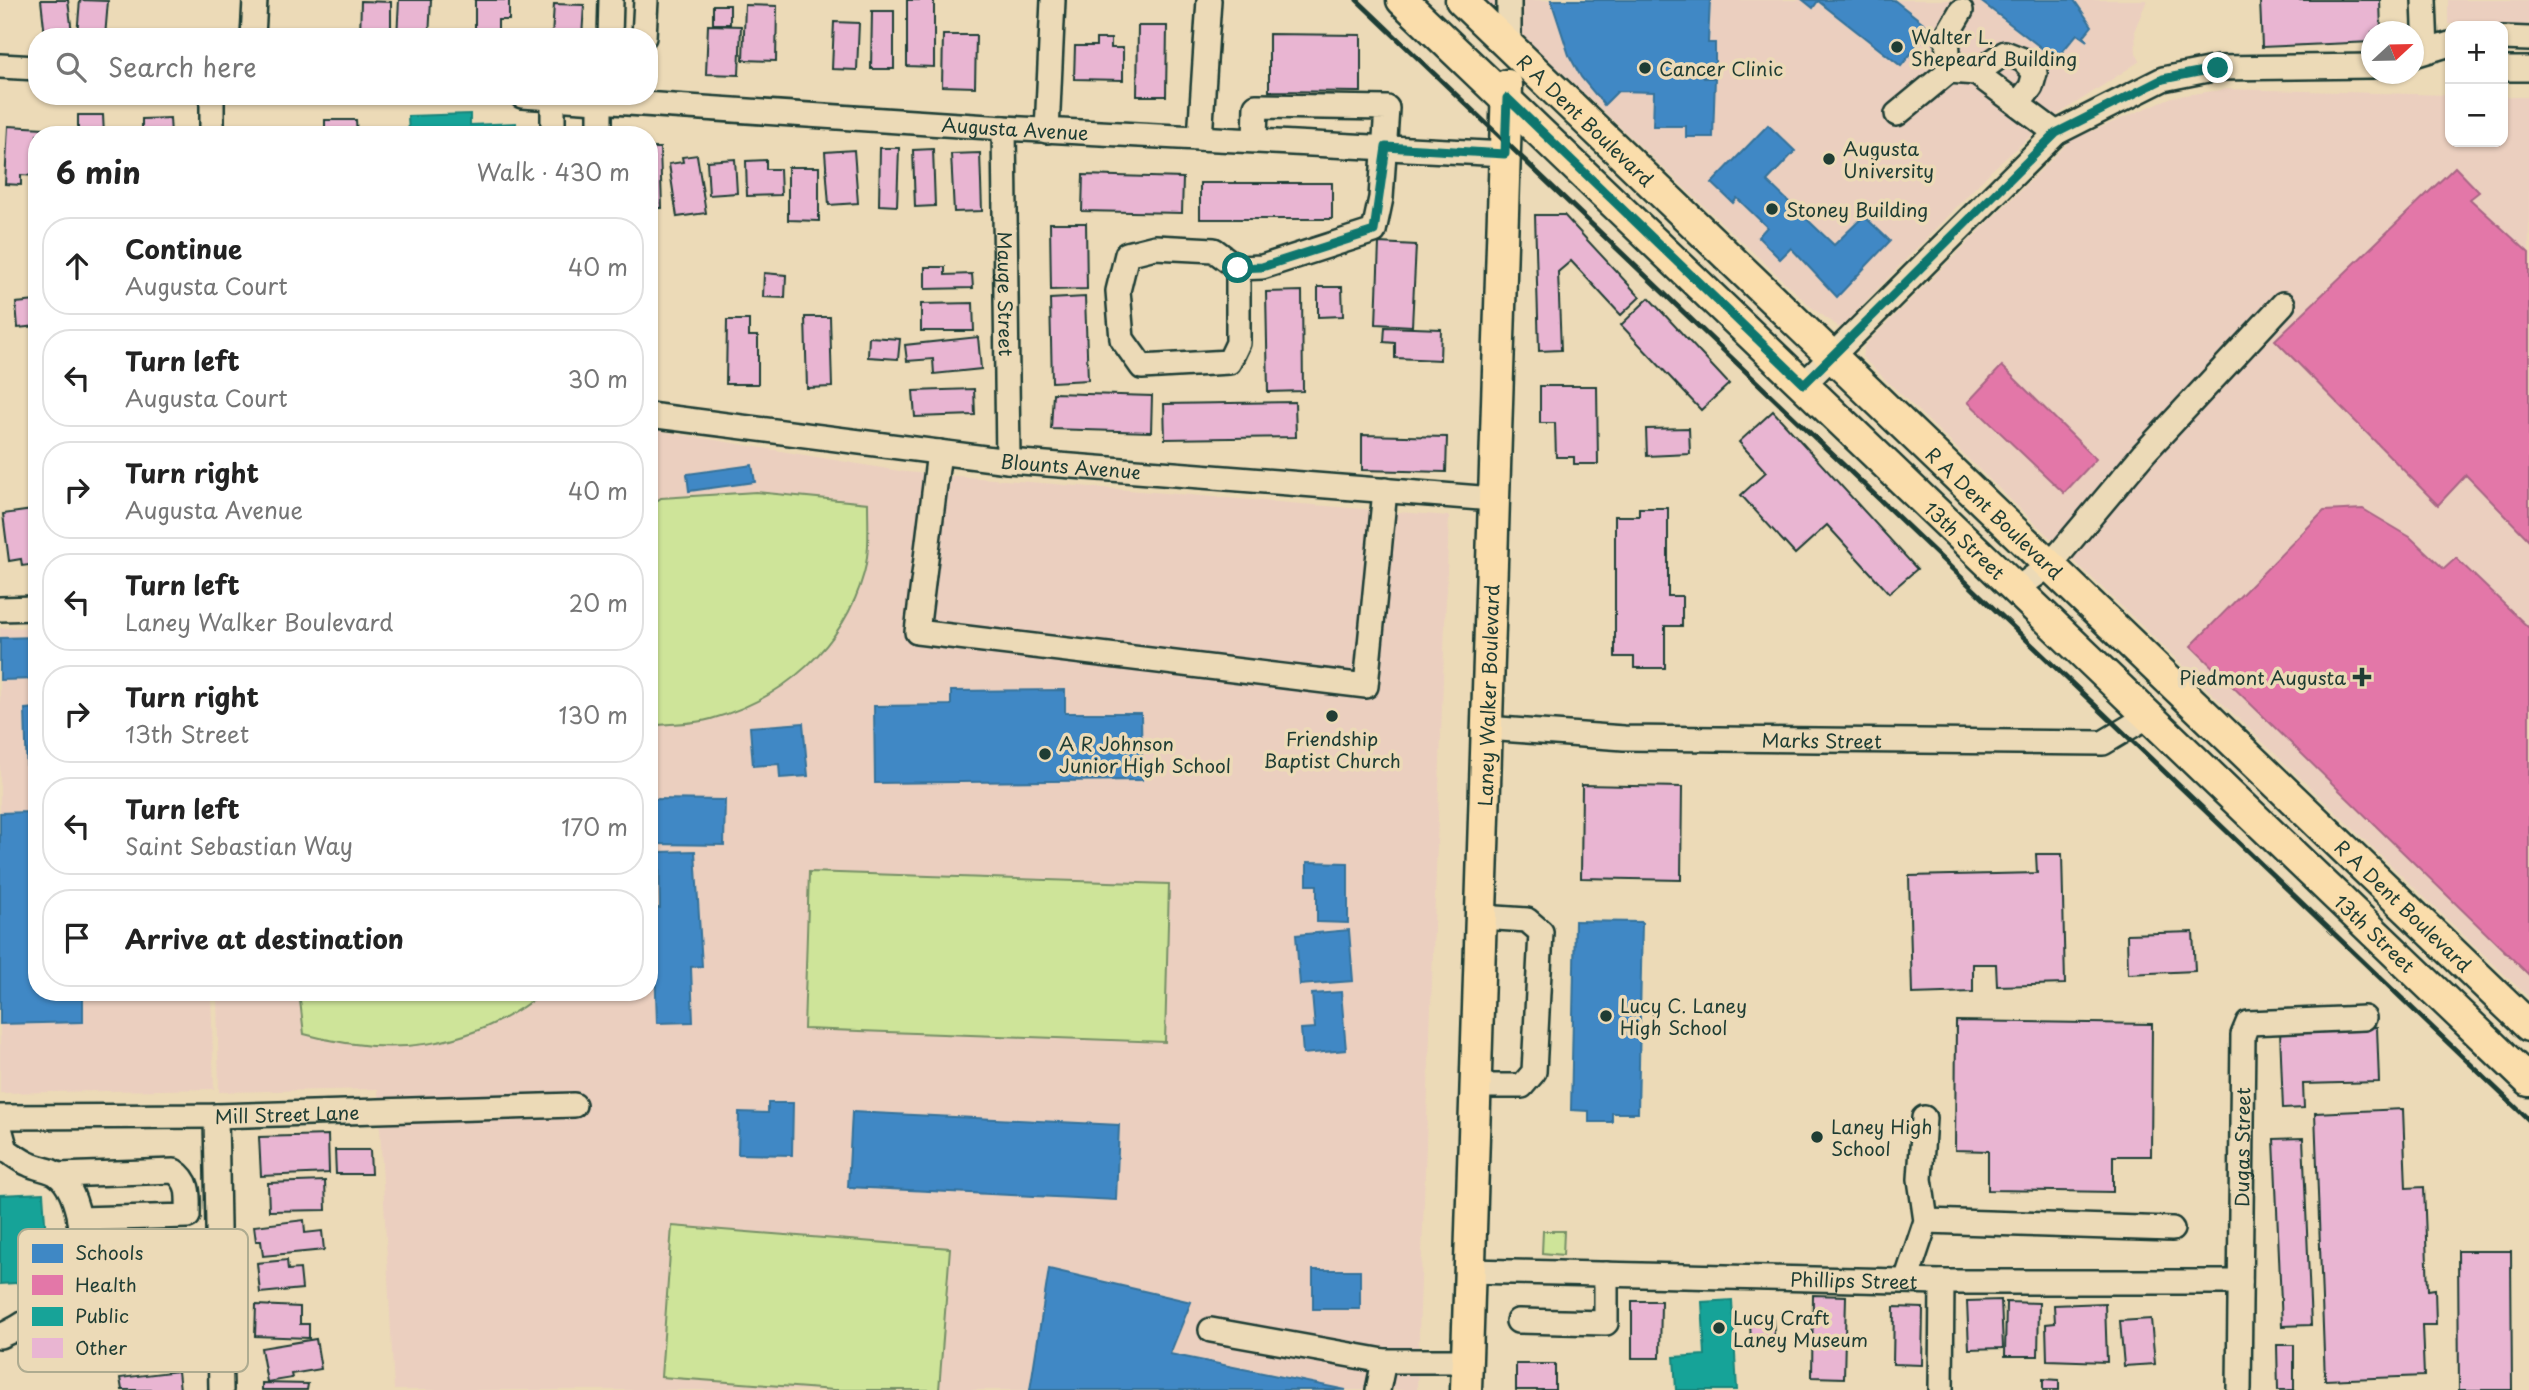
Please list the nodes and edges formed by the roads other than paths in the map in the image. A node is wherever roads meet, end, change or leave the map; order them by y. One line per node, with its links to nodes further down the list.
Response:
1 (255, 0): 12 (street)
2 (611, 0): 13 (street)
3 (646, 0): 14 (street)
4 (1053, 0): 40 (street)
5 (1209, 0): 42 (street)
6 (1402, 0): 29 (main road, 13th Street)
7 (1461, 0): 18 (main road, R A Dent Boulevard)
8 (1509, 0): 18 (street, Laney Walker Boulevard)
9 (2424, 0): 11 (street)
10 (1961, 11): 27 (street)
11 (2422, 21)
12 (253, 28)
13 (610, 28)
14 (644, 28)
15 (2508, 38): 16 (street)
16 (2529, 38)
17 (2445, 46): 19 (street)
18 (1509, 47): 29 (main road, Laney Walker Boulevard); 48 (main road, R A Dent Boulevard)
19 (2424, 52)
20 (2424, 54): 21 (street)
21 (2445, 60)
22 (0, 66): 24 (street)
23 (2361, 66): 41 (street)
24 (28, 68)
25 (2508, 69): 26 (street)
26 (2529, 69)
27 (1948, 71): 28 (street); 35 (street)
28 (1976, 73): 31 (street); 31 (street)
29 (1507, 98): 45 (main road, Laney Walker Boulevard); 49 (main road, 13th Street)
30 (658, 102): 39 (street, Augusta Avenue)
31 (2018, 104): 41 (street)
32 (212, 105): 36 (street)
33 (553, 105): 37 (street)
34 (600, 105): 38 (street)
35 (1896, 114)
36 (212, 126)
37 (554, 126)
38 (600, 126)
39 (1004, 128): 40 (street, Augusta Avenue); 52 (street, Mauge Street)
40 (1047, 131): 42 (street, Augusta Avenue)
41 (2056, 133): 48 (street)
42 (1200, 138): 43 (street, Augusta Avenue)
43 (1255, 140): 44 (street, Augusta Avenue); 44 (street)
44 (1386, 147): 45 (street, Augusta Avenue); 46 (street)
45 (1505, 154): 54 (main road, Laney Walker Boulevard)
46 (1238, 268): 46 (street)
47 (2283, 304): 55 (street)
48 (1831, 357): 49 (street); 55 (main road, R A Dent Boulevard)
49 (1804, 384): 56 (main road, 13th Street)
50 (658, 416): 51 (street, Blounts Avenue)
51 (939, 452): 52 (street, Blounts Avenue); 53 (street)
52 (1008, 461): 53 (street, Blounts Avenue)
53 (1385, 491): 54 (street, Blounts Avenue)
54 (1493, 499): 60 (main road, Laney Walker Boulevard)
55 (2050, 565): 56 (street); 63 (main road, R A Dent Boulevard)
56 (2018, 588): 59 (main road, 13th Street)
57 (28, 608): 58 (street)
58 (0, 609)
59 (2150, 715): 60 (street, Marks Street); 64 (main road, 13th Street)
60 (1486, 728): 61 (main road, Laney Walker Boulevard)
61 (1480, 917): 65 (main road, Laney Walker Boulevard); 65 (street)
62 (2364, 1018): 83 (street, Dugas Street)
63 (2529, 1026)
64 (2529, 1081)
65 (1475, 1086): 79 (main road, Laney Walker Boulevard)
66 (574, 1105): 67 (street, Mill Street Lane)
67 (216, 1116): 68 (street, Mill Street Lane); 72 (street)
68 (0, 1117)
69 (1924, 1118): 75 (street)
70 (0, 1128): 71 (street)
71 (59, 1175): 73 (street); 74 (street)
72 (218, 1215): 73 (street); 77 (street)
73 (188, 1216): 74 (street)
74 (79, 1219): 76 (street)
75 (1926, 1221): 78 (street); 81 (street)
76 (79, 1229)
77 (218, 1229)
78 (2172, 1229)
79 (1469, 1271): 80 (street, Phillips Street); 90 (main road, Laney Walker Boulevard)
80 (1606, 1274): 81 (street, Phillips Street); 84 (street)
81 (1906, 1281): 82 (street, Phillips Street)
82 (1942, 1282): 83 (street, Phillips Street); 93 (street)
83 (2240, 1282): 94 (street, Dugas Street)
84 (1518, 1321)
85 (18, 1328): 87 (street)
86 (1210, 1331): 88 (street)
87 (0, 1336)
88 (1384, 1361): 90 (street); 92 (street)
89 (221, 1372): 91 (street)
90 (1467, 1376)
91 (221, 1390)
92 (1378, 1390)
93 (1941, 1390)
94 (2239, 1390)

